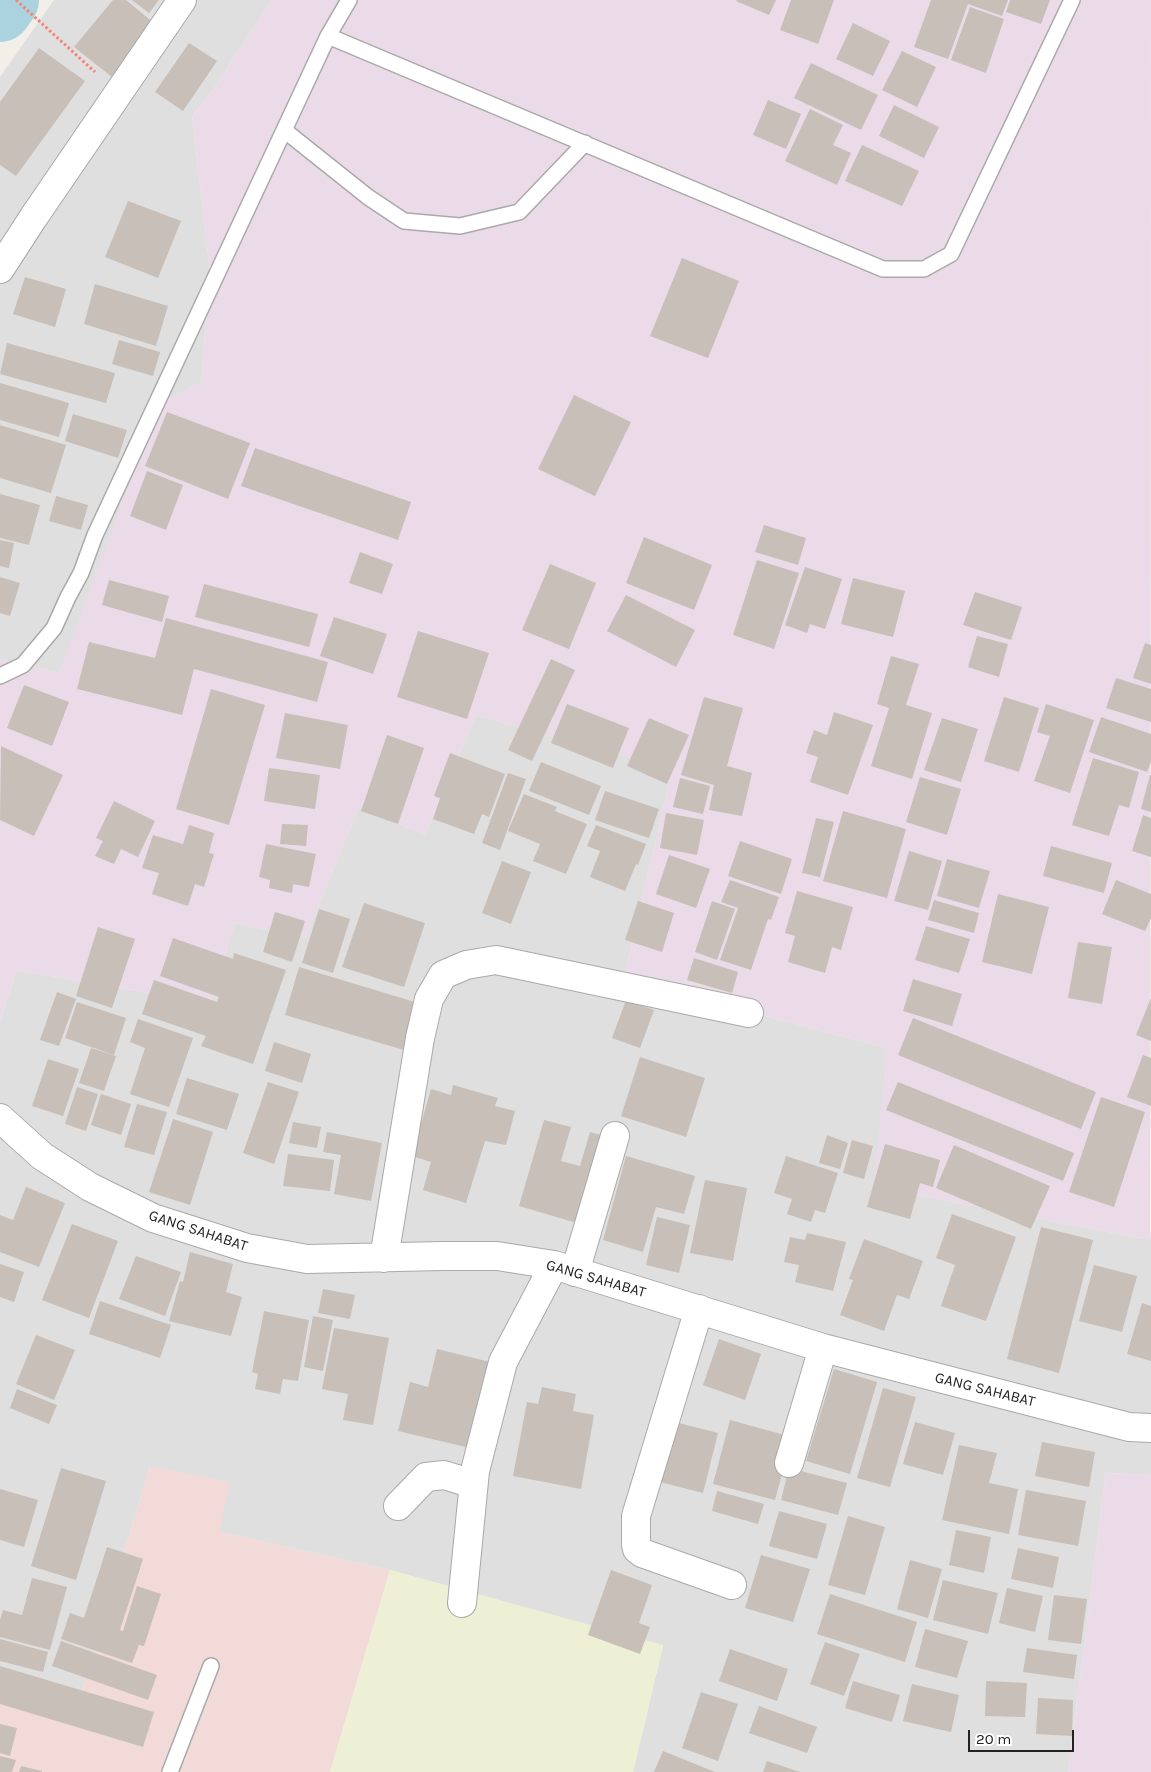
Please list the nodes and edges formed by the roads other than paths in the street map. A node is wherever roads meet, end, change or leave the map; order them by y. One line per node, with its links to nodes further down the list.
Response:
1 (182, 0): 7 (street)
2 (349, 0): 4 (lane)
3 (1072, 0): 6 (lane)
4 (328, 36): 5 (lane); 6 (lane)
5 (284, 130): 6 (lane); 8 (lane)
6 (585, 143)
7 (0, 270)
8 (0, 676)
9 (749, 1013): 12 (street)
10 (0, 1118): 12 (street, GANG SAHABAT)
11 (615, 1136): 13 (street)
12 (384, 1258): 13 (street, GANG SAHABAT)
13 (565, 1268): 14 (street, GANG SAHABAT); 18 (street)
14 (699, 1309): 15 (street, GANG SAHABAT); 20 (street)
15 (822, 1348): 16 (street, GANG SAHABAT); 17 (street)
16 (1151, 1428)
17 (790, 1463)
18 (473, 1484): 19 (street); 21 (street)
19 (398, 1506)
20 (732, 1585)
21 (462, 1603)
22 (212, 1666): 23 (lane)
23 (170, 1772)

